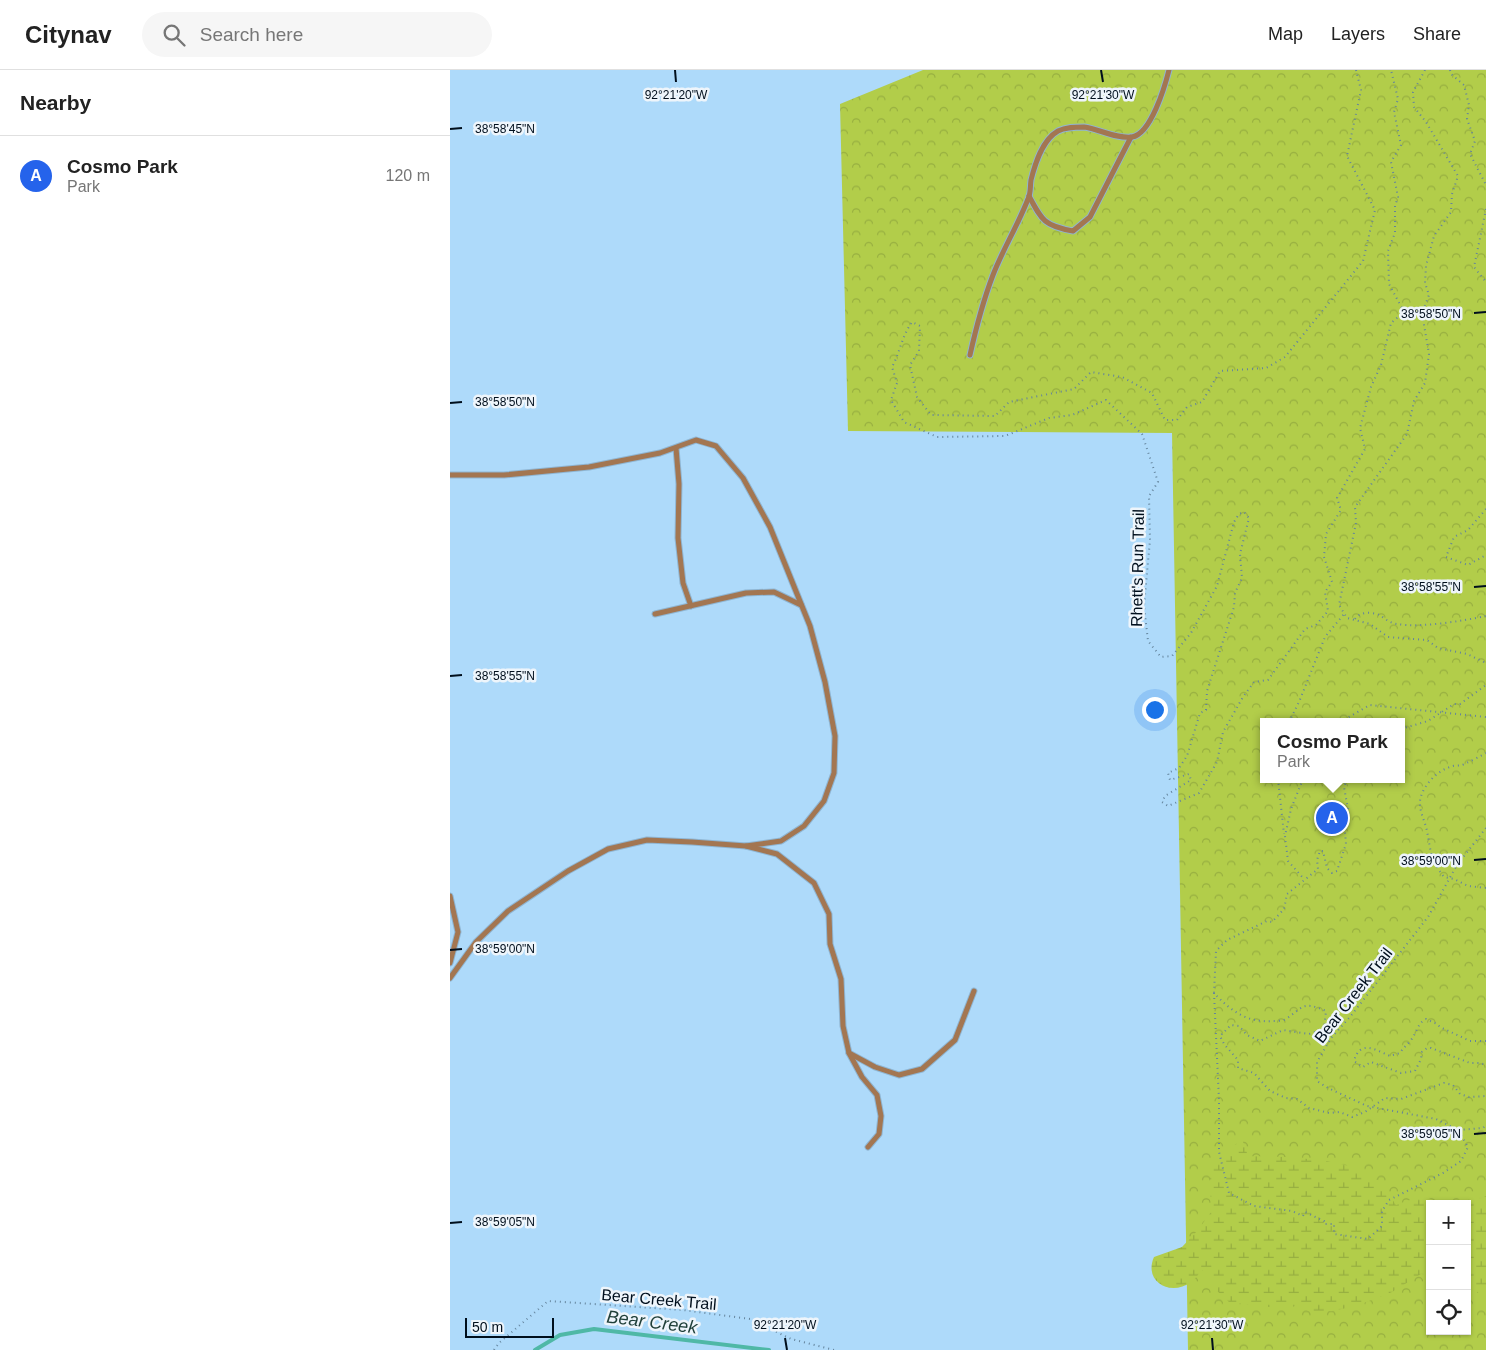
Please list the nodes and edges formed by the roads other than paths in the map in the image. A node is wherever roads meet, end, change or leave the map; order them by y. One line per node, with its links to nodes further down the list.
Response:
1 (1170, 70): 2 (lane)
2 (1131, 137): 3 (lane); 3 (lane)
3 (1030, 196): 4 (lane)
4 (970, 355)
5 (676, 448): 6 (lane); 7 (lane); 8 (lane)
6 (450, 475)
7 (802, 605): 8 (lane); 10 (lane)
8 (691, 606): 9 (lane)
9 (655, 614)
10 (746, 846): 13 (lane); 15 (lane)
11 (450, 896): 12 (lane)
12 (450, 963)
13 (450, 978)
14 (974, 991): 15 (lane)
15 (848, 1053): 16 (lane)
16 (868, 1147)

